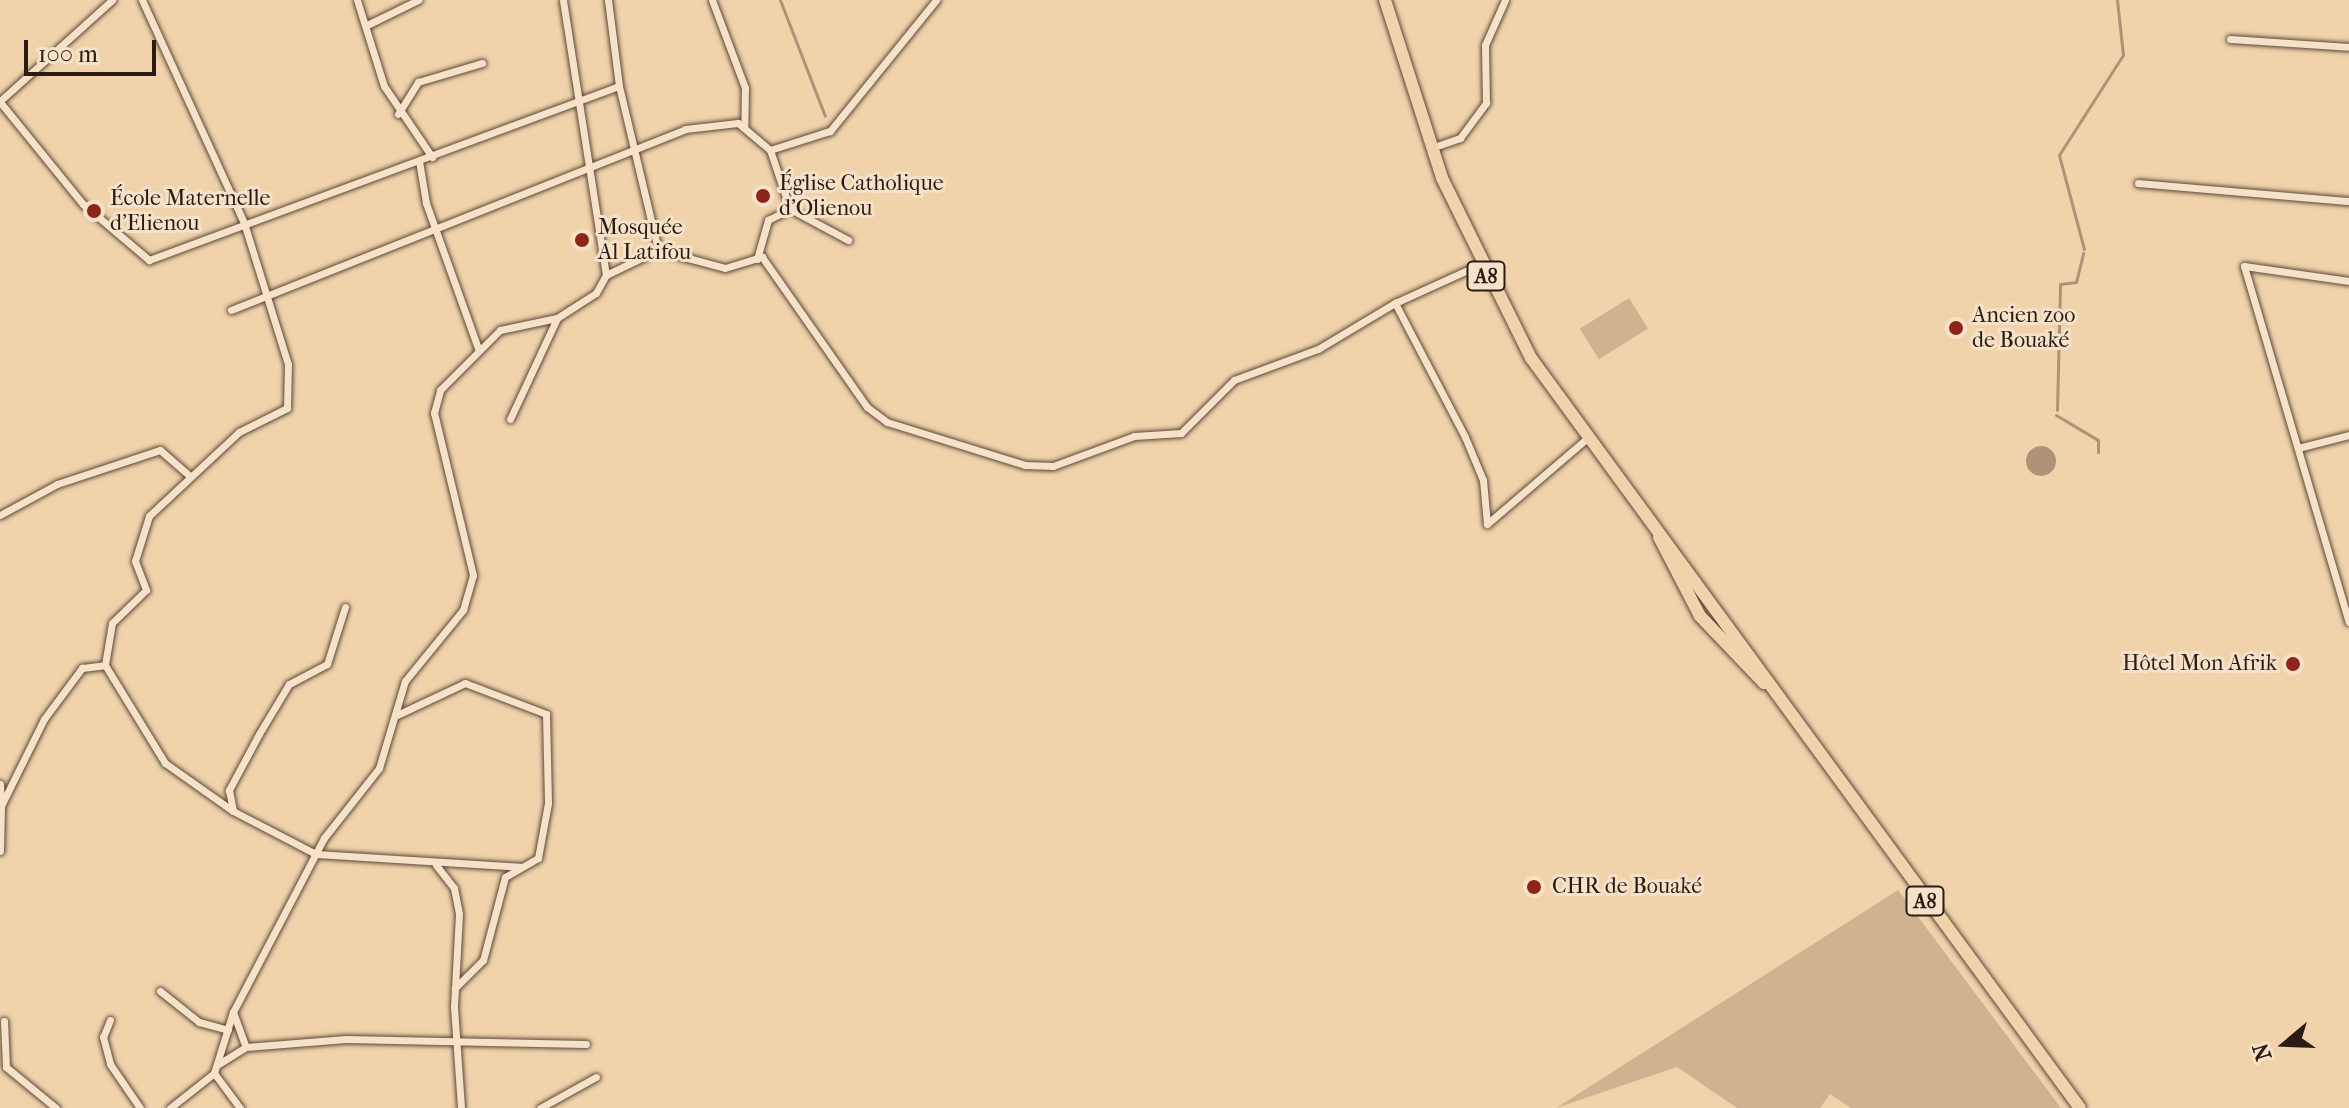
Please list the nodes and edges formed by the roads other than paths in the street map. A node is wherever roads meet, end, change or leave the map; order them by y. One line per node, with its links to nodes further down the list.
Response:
1 (112, 0): 17 (street)
2 (142, 0): 29 (street)
3 (357, 0): 11 (street)
4 (418, 0): 11 (street)
5 (563, 0): 16 (street)
6 (608, 0): 15 (street)
7 (712, 0): 19 (street)
8 (936, 0): 21 (street)
9 (1385, 0): 20 (main road, A8)
10 (1505, 0): 20 (street)
11 (369, 24): 18 (street)
12 (2230, 39): 13 (street)
13 (2349, 47)
14 (482, 63): 18 (street)
15 (619, 86): 16 (street); 22 (street)
16 (577, 100): 23 (street); 25 (street)
17 (0, 102): 29 (street)
18 (398, 114): 23 (street)
19 (744, 127): 21 (street); 22 (street)
20 (1431, 148): 34 (main road, A8)
21 (770, 150): 28 (street)
22 (633, 151): 25 (street); 32 (street)
23 (432, 157): 24 (street)
24 (419, 161): 29 (street); 30 (street)
25 (584, 168): 30 (street); 35 (street)
26 (2138, 183): 27 (street)
27 (2349, 201)
28 (790, 209): 31 (street); 33 (street)
29 (244, 223): 37 (street)
30 (437, 232): 37 (street); 41 (street)
31 (848, 240)
32 (658, 250): 33 (street); 35 (street)
33 (757, 259): 38 (street)
34 (1481, 264): 38 (street); 44 (main road, A8)
35 (606, 275): 40 (street)
36 (2349, 281): 45 (street)
37 (270, 297): 39 (street); 46 (street)
38 (1395, 303): 44 (street)
39 (231, 310)
40 (557, 318): 41 (street); 42 (street)
41 (478, 348): 54 (street)
42 (510, 419)
43 (2349, 435): 45 (street)
44 (1586, 439): 48 (main road, A8)
45 (2298, 448): 49 (street)
46 (188, 474): 47 (street); 52 (street)
47 (0, 515)
48 (1651, 520): 53 (main road, A8); 53 (main road, A8)
49 (2346, 606): 51 (street)
50 (345, 607): 57 (street)
51 (2349, 622)
52 (105, 665): 56 (street); 57 (street)
53 (1773, 690): 79 (main road, A8)
54 (397, 715): 59 (street); 61 (street)
55 (0, 784): 56 (street)
56 (1, 806): 58 (street)
57 (233, 811): 59 (street)
58 (0, 851)
59 (316, 854): 60 (street); 64 (street)
60 (436, 865): 61 (street); 62 (street)
61 (520, 867): 62 (street)
62 (455, 988): 68 (street)
63 (160, 991): 67 (street)
64 (233, 1012): 67 (street); 70 (street)
65 (110, 1020): 74 (street)
66 (4, 1021): 73 (street)
67 (228, 1030): 71 (street)
68 (455, 1044): 69 (street); 70 (street); 77 (street)
69 (586, 1044)
70 (246, 1047): 71 (street)
71 (216, 1069): 75 (street); 76 (street)
72 (596, 1077): 78 (street)
73 (56, 1108)
74 (140, 1108)
75 (170, 1108)
76 (240, 1108)
77 (461, 1108)
78 (540, 1108)
79 (2080, 1108)

